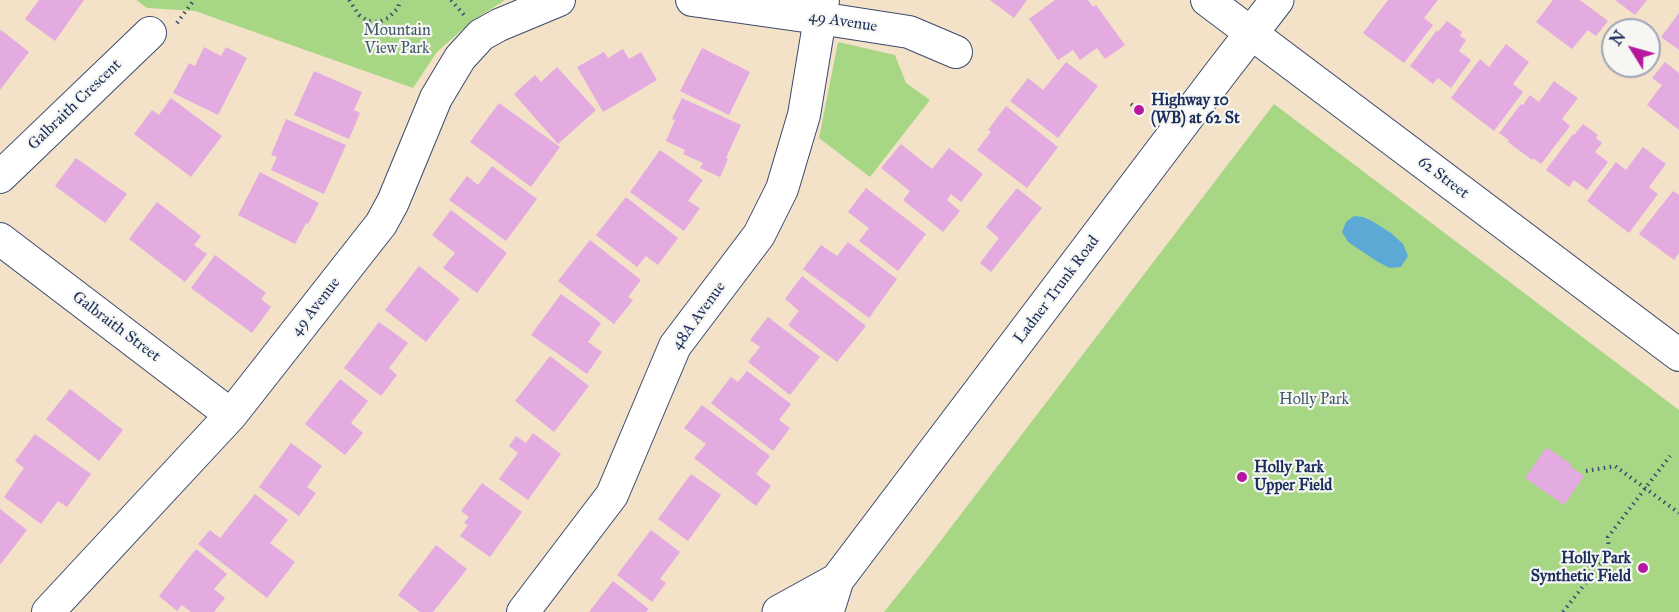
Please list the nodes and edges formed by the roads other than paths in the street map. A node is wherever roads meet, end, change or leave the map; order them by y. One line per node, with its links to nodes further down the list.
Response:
1 (559, 0): 12 (street, 49 Avenue)
2 (692, 0): 5 (street, 49 Avenue)
3 (1207, 0): 7 (street, 62 Street)
4 (1277, 0): 7 (main road, Ladner Trunk Road)
5 (821, 9): 8 (street, 49 Avenue); 15 (street, 48A Avenue)
6 (150, 33): 9 (street, Galbraith Crescent)
7 (1252, 34): 11 (street, 62 Street); 13 (main road, Ladner Trunk Road)
8 (956, 52)
9 (0, 177)
10 (0, 238): 12 (street, Galbraith Street)
11 (1679, 355)
12 (231, 415): 14 (street, 49 Avenue)
13 (837, 580): 16 (main road, Ladner Trunk Road); 17 (main road, Ladner Trunk Road)
14 (48, 612)
15 (523, 612)
16 (779, 612)
17 (827, 612)

